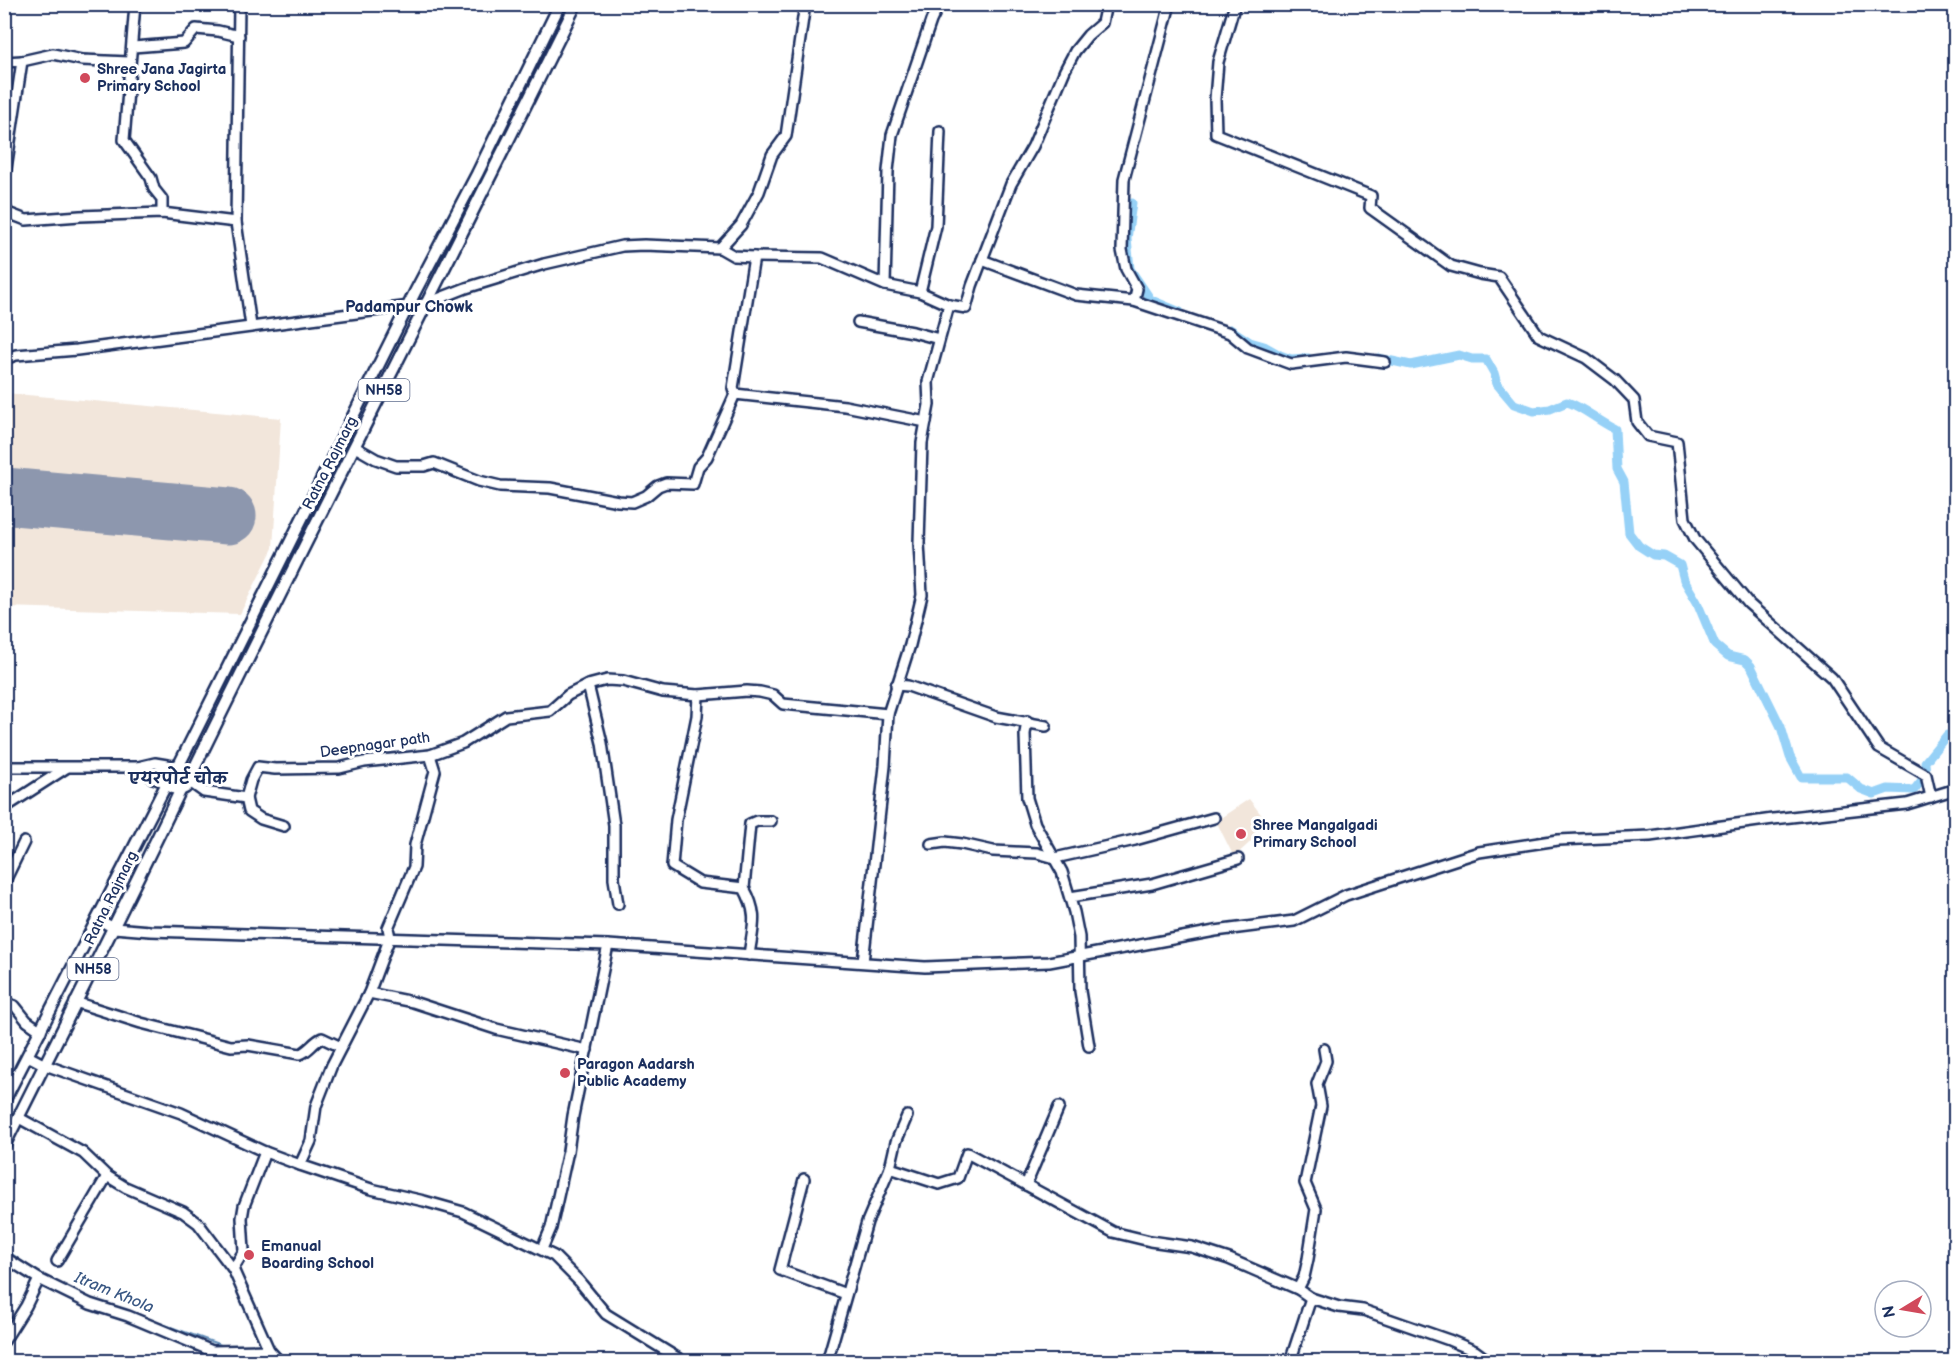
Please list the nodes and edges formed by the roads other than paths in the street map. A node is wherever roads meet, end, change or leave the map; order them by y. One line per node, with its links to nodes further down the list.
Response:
1 (135, 4): 11 (street)
2 (239, 4): 10 (street)
3 (560, 4): 28 (main road, Ratna Rajmarg / NH58)
4 (576, 4): 26 (main road, Ratna Rajmarg / NH58)
5 (805, 4): 20 (street)
6 (939, 4): 23 (street)
7 (1106, 4): 22 (street)
8 (1170, 4): 25 (street)
9 (1236, 4): 52 (street)
10 (239, 36): 11 (street); 19 (street)
11 (133, 47): 14 (street)
12 (22, 61): 13 (street); 14 (street); 16 (street)
13 (4, 62)
14 (129, 62): 18 (street)
15 (940, 131): 24 (street)
16 (4, 182)
17 (4, 205): 18 (street)
18 (162, 213): 19 (street)
19 (236, 222): 30 (street)
20 (720, 248): 21 (street); 26 (street)
21 (754, 257): 23 (street); 34 (street)
22 (982, 260): 25 (street); 27 (street)
23 (885, 285): 24 (street)
24 (921, 292): 27 (street)
25 (1134, 301): 33 (street)
26 (425, 304): 28 (street); 36 (main road, Ratna Rajmarg / NH58)
27 (949, 305): 31 (street)
28 (408, 307): 30 (street); 45 (main road, Ratna Rajmarg / NH58)
29 (858, 322): 31 (street)
30 (251, 327): 32 (street)
31 (939, 339): 35 (street)
32 (4, 359)
33 (1385, 363)
34 (735, 394): 35 (street); 36 (street)
35 (926, 422): 38 (street)
36 (355, 447): 48 (main road, Ratna Rajmarg / NH58)
37 (588, 685): 39 (street, Deepnagar path); 43 (street, Deepnagar path); 65 (street)
38 (896, 685): 40 (street); 41 (street)
39 (698, 695): 40 (street, Deepnagar path); 63 (street)
40 (888, 714): 72 (street)
41 (1027, 721): 42 (street); 60 (street)
42 (1046, 726)
43 (430, 755): 53 (street, Deepnagar path); 68 (street)
44 (4, 766): 47 (street)
45 (176, 766): 46 (street); 48 (main road); 49 (main road, Ratna Rajmarg / NH58)
46 (138, 767): 47 (street); 49 (street)
47 (66, 768): 54 (street)
48 (190, 779): 51 (main road, Ratna Rajmarg / NH58); 53 (street)
49 (167, 783): 51 (main road); 66 (main road, Ratna Rajmarg / NH58)
50 (1956, 789): 52 (street)
51 (180, 791): 67 (main road, Ratna Rajmarg / NH58)
52 (1931, 797): 71 (street)
53 (246, 798): 57 (street)
54 (4, 808)
55 (1214, 818): 60 (street)
56 (771, 821): 63 (street)
57 (284, 826)
58 (24, 842): 62 (street)
59 (931, 844): 60 (street)
60 (1055, 858): 64 (street)
61 (1238, 859): 64 (street)
62 (4, 883)
63 (744, 888): 70 (street)
64 (1070, 897): 71 (street)
65 (618, 904)
66 (98, 919): 67 (street); 76 (main road, Ratna Rajmarg / NH58)
67 (114, 928): 68 (street); 75 (main road, Ratna Rajmarg / NH58)
68 (390, 937): 69 (street); 73 (street)
69 (608, 945): 70 (street); 79 (street)
70 (749, 955): 72 (street)
71 (1080, 956): 72 (street); 77 (street)
72 (863, 963)
73 (369, 993): 78 (street); 79 (street)
74 (4, 1002): 76 (street)
75 (75, 1002): 78 (street); 82 (main road, Ratna Rajmarg / NH58)
76 (41, 1031): 81 (main road, Ratna Rajmarg / NH58)
77 (1089, 1046)
78 (341, 1047): 89 (street)
79 (588, 1050): 94 (street)
80 (1324, 1050): 99 (street)
81 (28, 1056): 82 (street); 83 (main road, Ratna Rajmarg / NH58)
82 (45, 1065): 86 (main road, Ratna Rajmarg / NH58); 88 (street)
83 (4, 1101)
84 (1059, 1107): 93 (street)
85 (907, 1116): 90 (street)
86 (19, 1118): 87 (main road, Ratna Rajmarg / NH58); 91 (street)
87 (4, 1146)
88 (265, 1152): 89 (street); 97 (street)
89 (300, 1165): 94 (street)
90 (890, 1168): 93 (street); 100 (street)
91 (107, 1176): 96 (street); 97 (street)
92 (804, 1179): 100 (street)
93 (1026, 1185): 99 (street)
94 (542, 1249): 105 (street)
95 (4, 1257): 98 (street)
96 (57, 1261)
97 (233, 1269): 103 (street)
98 (39, 1279): 102 (street); 103 (street)
99 (1298, 1289): 101 (street)
100 (846, 1294): 106 (street)
101 (1311, 1298): 107 (street); 108 (street)
102 (4, 1341)
103 (269, 1350): 104 (street)
104 (280, 1362)
105 (684, 1362)
106 (827, 1362)
107 (1290, 1362)
108 (1491, 1362)

